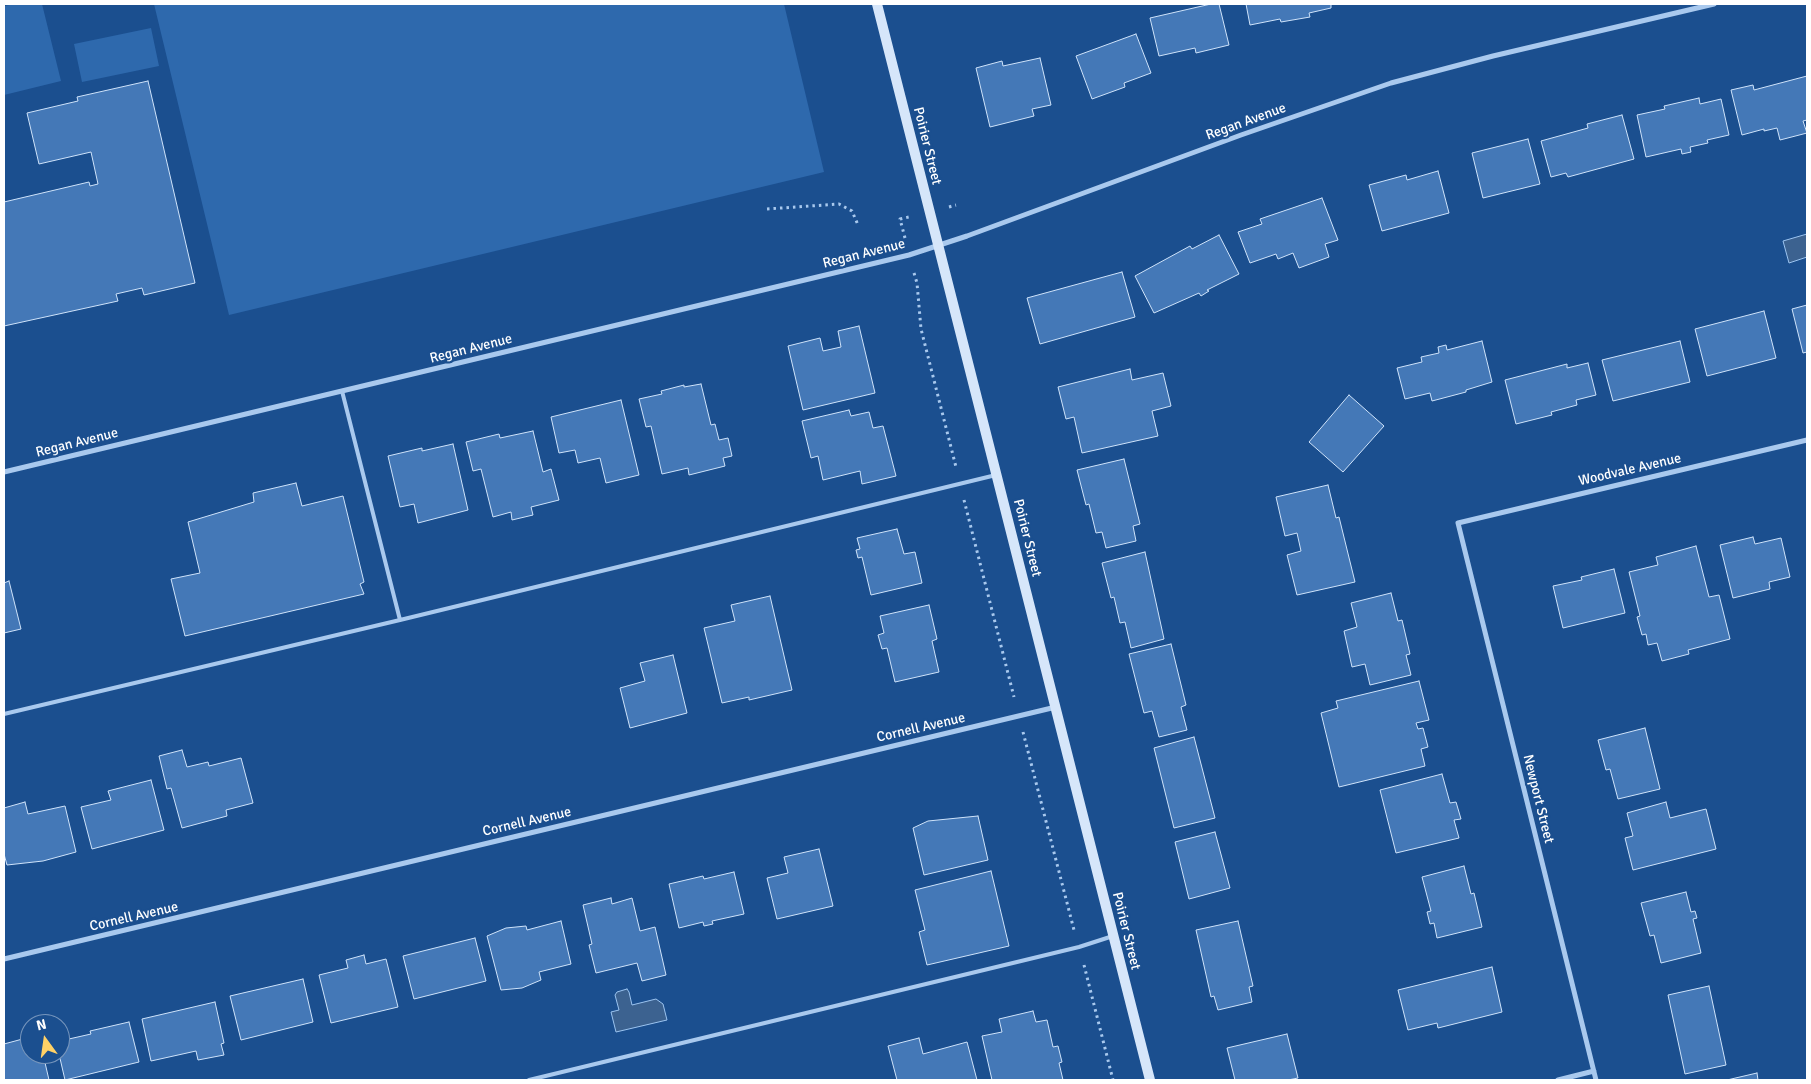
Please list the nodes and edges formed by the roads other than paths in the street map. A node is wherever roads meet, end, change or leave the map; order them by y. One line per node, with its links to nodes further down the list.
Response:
1 (877, 4): 3 (street, Poirier Street)
2 (1714, 4): 3 (street, Regan Avenue)
3 (939, 246): 4 (street, Regan Avenue); 7 (street, Poirier Street)
4 (342, 391): 6 (street, Regan Avenue); 9 (lane)
5 (1807, 440): 8 (street, Woodvale Avenue)
6 (4, 472)
7 (997, 475): 9 (lane); 10 (street, Poirier Street)
8 (1458, 523): 14 (street, Newport Street)
9 (400, 620): 11 (lane)
10 (1056, 707): 12 (street, Poirier Street); 13 (street, Cornell Avenue)
11 (4, 714)
12 (1113, 936): 15 (lane); 16 (street, Poirier Street)
13 (4, 960)
14 (1594, 1071): 17 (street); 18 (street, Newport Street)
15 (530, 1080)
16 (1150, 1080)
17 (1558, 1080)
18 (1596, 1080)

